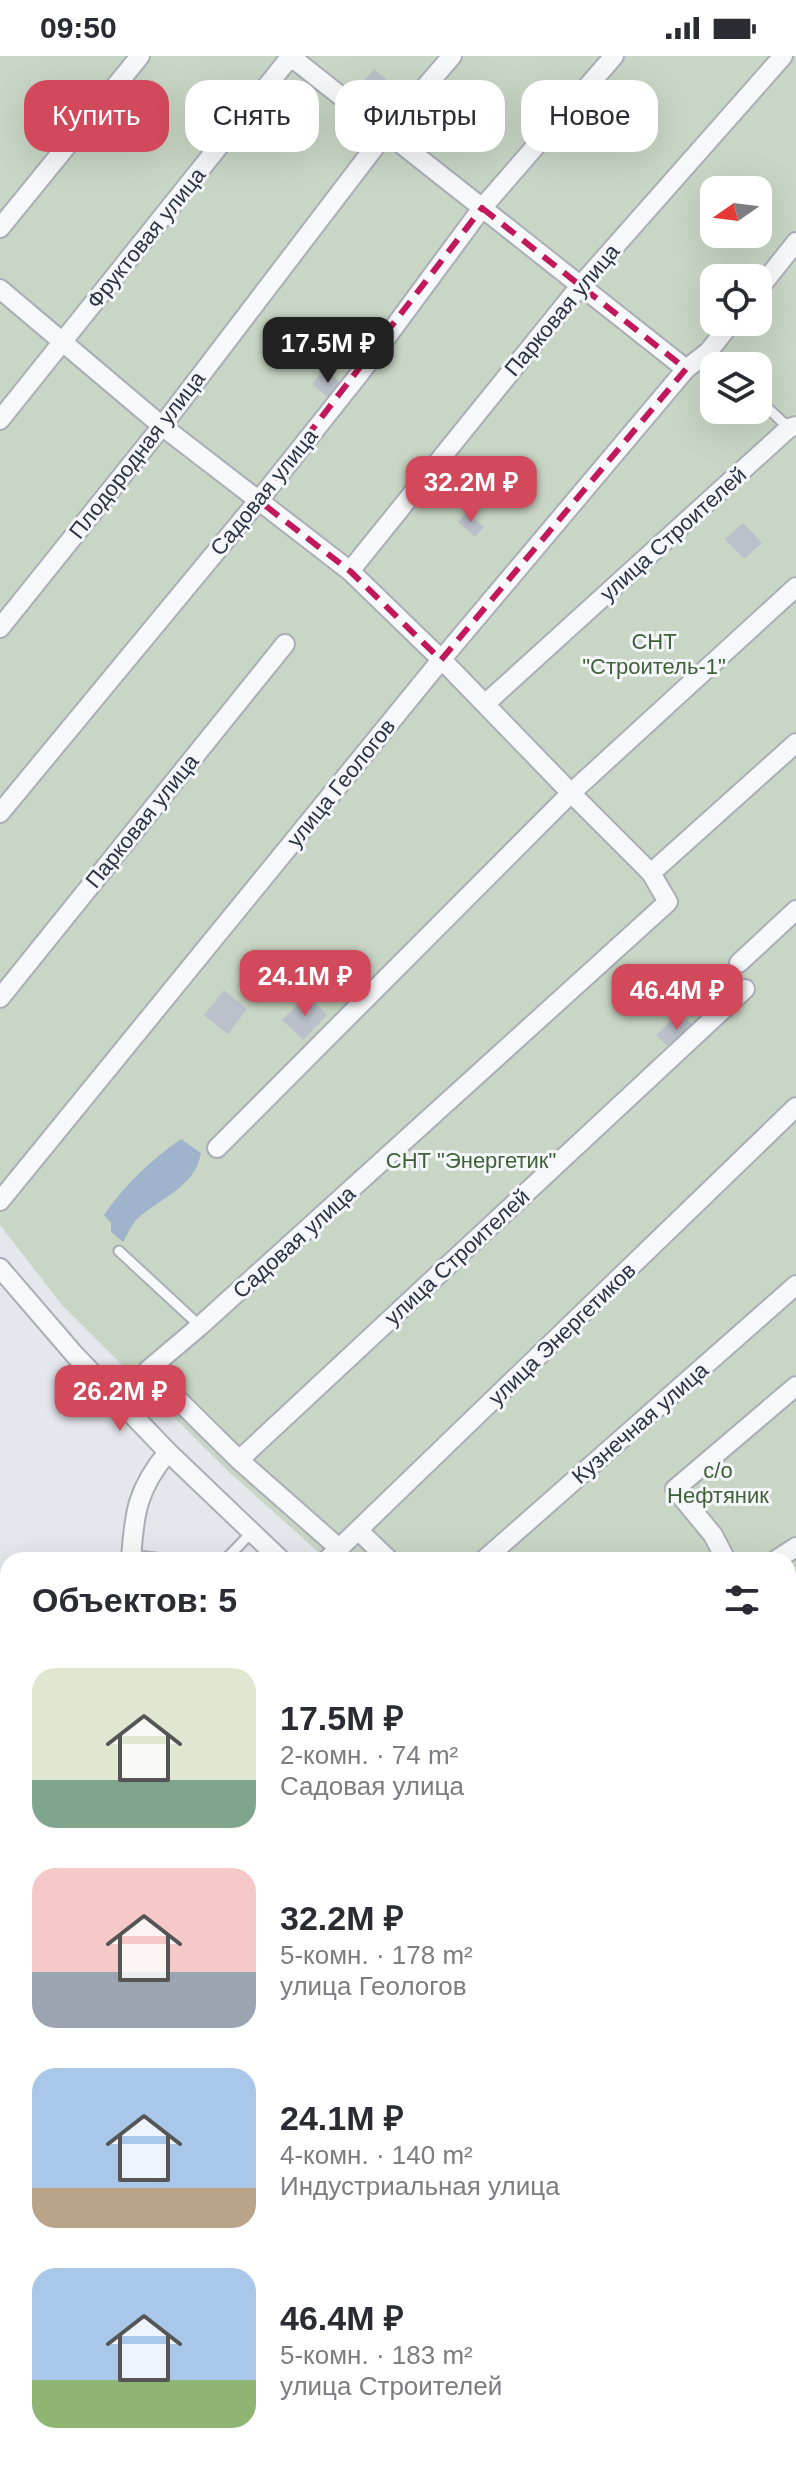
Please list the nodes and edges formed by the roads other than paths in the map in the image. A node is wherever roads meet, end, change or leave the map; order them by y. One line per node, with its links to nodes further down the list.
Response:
1 (140, 56): 11 (street)
2 (291, 56): 7 (street); 17 (street, Фруктовая улица)
3 (452, 56): 6 (street, Плодородная улица)
4 (614, 56): 10 (street, Садовая улица)
5 (783, 56): 14 (street, Парковая улица)
6 (431, 80)
7 (335, 90)
8 (371, 152): 23 (street, Плодородная улица)
9 (413, 152): 10 (street)
10 (482, 208): 14 (street); 25 (street, Садовая улица)
11 (0, 228)
12 (796, 242): 13 (street)
13 (772, 272)
14 (580, 286): 20 (street); 26 (street, Парковая улица)
15 (0, 289): 17 (street)
16 (721, 336): 18 (street, улица Геологов)
17 (64, 342): 22 (street, Фруктовая улица); 23 (street)
18 (708, 352)
19 (700, 358): 20 (street, улица Геологов)
20 (686, 369): 30 (street, улица Геологов)
21 (772, 411): 24 (lane)
22 (0, 420)
23 (162, 426): 25 (street); 28 (street, Плодородная улица)
24 (794, 430): 31 (street, улица Строителей)
25 (258, 500): 26 (street); 34 (street, Садовая улица)
26 (350, 571): 30 (street)
27 (796, 587): 33 (street)
28 (0, 628)
29 (285, 644): 39 (street, Парковая улица)
30 (444, 663): 31 (street); 42 (street, улица Геологов)
31 (485, 704): 33 (street)
32 (796, 743): 35 (street)
33 (571, 793): 35 (street); 41 (street)
34 (0, 813)
35 (651, 873): 46 (street, Садовая улица)
36 (796, 910): 37 (street)
37 (739, 963): 38 (lane)
38 (745, 989): 49 (street, улица Строителей)
39 (0, 998)
40 (796, 1107): 50 (street, улица Энергетиков)
41 (217, 1148)
42 (3, 1190)
43 (119, 1251): 46 (lane)
44 (0, 1268): 48 (street)
45 (796, 1285): 58 (street, Кузнечная улица)
46 (200, 1326): 49 (street, Садовая улица)
47 (796, 1386): 59 (street)
48 (168, 1452): 51 (street); 52 (street)
49 (239, 1460): 55 (street, Садовая улица)
50 (359, 1531): 56 (street, улица Энергетиков); 57 (street)
51 (252, 1532): 53 (lane); 54 (street)
52 (131, 1552)
53 (233, 1552)
54 (273, 1552)
55 (332, 1552)
56 (336, 1552)
57 (381, 1552)
58 (493, 1552)
59 (722, 1552)

